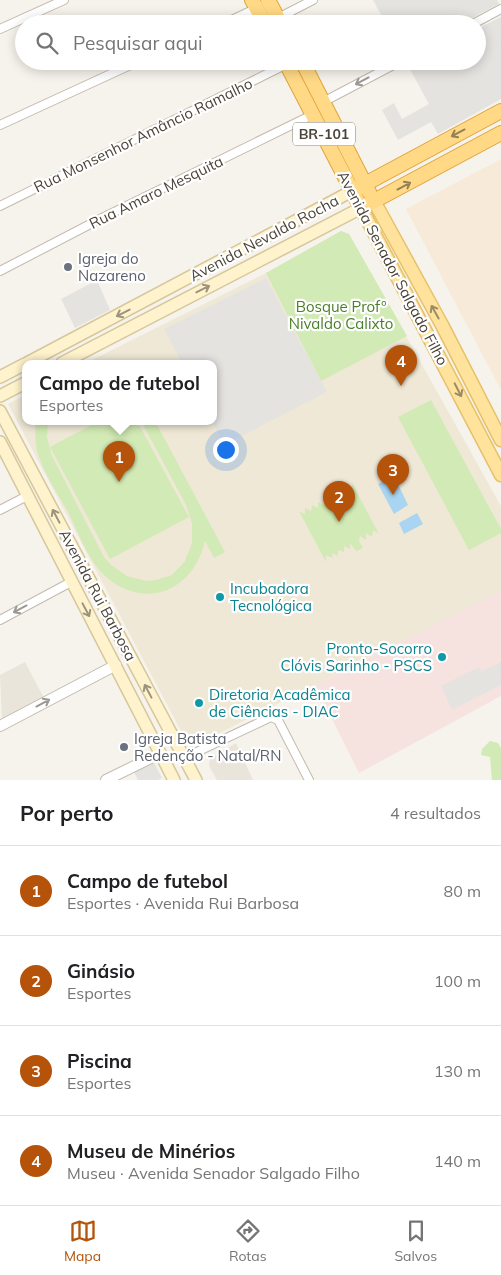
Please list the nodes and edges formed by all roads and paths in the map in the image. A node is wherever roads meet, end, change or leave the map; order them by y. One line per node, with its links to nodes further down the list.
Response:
1 (64, 0): 6 (street)
2 (268, 0): 9 (highway)
3 (313, 0): 10 (street)
4 (254, 4): 7 (street); 8 (highway)
5 (501, 9): 11 (street)
6 (31, 15)
7 (236, 15)
8 (260, 15)
9 (277, 15)
10 (289, 15)
11 (486, 17)
12 (15, 22): 13 (street)
13 (0, 29)
14 (120, 70): 22 (street)
15 (272, 70): 27 (street, Rua Monsenhor Amâncio Ramalho)
16 (290, 70): 21 (highway, Avenida Senador Salgado Filho / BR-101)
17 (307, 70): 19 (highway, Avenida Senador Salgado Filho / BR-101)
18 (384, 70): 19 (street, one-way to 19)
19 (323, 102): 24 (highway, Avenida Senador Salgado Filho / BR-101)
20 (501, 111): 24 (highway, Avenida Nevaldo Rocha, one-way to 24)
21 (314, 114): 25 (highway, Avenida Senador Salgado Filho / BR-101); 29 (street, Rua Amaro Mesquita)
22 (0, 125)
23 (501, 133): 26 (highway, Avenida Nevaldo Rocha, one-way to 23)
24 (365, 184): 25 (highway, Avenida Nevaldo Rocha); 26 (highway, Avenida Senador Salgado Filho / BR-101)
25 (352, 191): 28 (highway, Avenida Senador Salgado Filho / BR-101); 31 (main road, Avenida Nevaldo Rocha, one-way to 31)
26 (374, 202): 28 (highway, Avenida Nevaldo Rocha); 30 (main road, Avenida Senador Salgado Filho, one-way to 26)
27 (0, 206)
28 (361, 208): 32 (main road, Avenida Nevaldo Rocha, one-way to 28); 33 (main road, Avenida Senador Salgado Filho)
29 (0, 271)
30 (458, 355): 33 (main road); 39 (main road, Avenida Senador Salgado Filho)
31 (34, 360)
32 (68, 360)
33 (444, 363): 41 (main road, Avenida Senador Salgado Filho, one-way to 41)
34 (22, 366): 35 (main road, Avenida Nevaldo Rocha)
35 (0, 377)
36 (22, 385): 37 (main road)
37 (0, 396)
38 (0, 411): 44 (main road, Avenida Rui Barbosa, one-way to 38)
39 (501, 438)
40 (0, 442): 42 (main road, Avenida Rui Barbosa)
41 (501, 475)
42 (28, 496): 43 (street); 45 (main road, Avenida Rui Barbosa)
43 (0, 510)
44 (72, 546): 45 (main road); 46 (main road, Avenida Rui Barbosa)
45 (55, 551): 47 (main road, Avenida Rui Barbosa)
46 (81, 565): 47 (main road); 51 (main road, Avenida Rui Barbosa, one-way to 46)
47 (64, 569): 48 (main road, Avenida Rui Barbosa)
48 (71, 582): 49 (street, one-way to 49); 50 (main road, Avenida Rui Barbosa, one-way to 50)
49 (0, 620)
50 (116, 665): 52 (main road, Avenida Rui Barbosa); 53 (street, one-way to 50)
51 (164, 720): 52 (main road); 55 (main road, Avenida Rui Barbosa)
52 (147, 725): 54 (main road, Avenida Rui Barbosa)
53 (0, 726)
54 (160, 753): 56 (street); 57 (main road, Avenida Rui Barbosa)
55 (184, 758): 58 (main road, Avenida Rui Barbosa); 59 (street)
56 (106, 780)
57 (174, 780)
58 (196, 780)
59 (309, 780)

